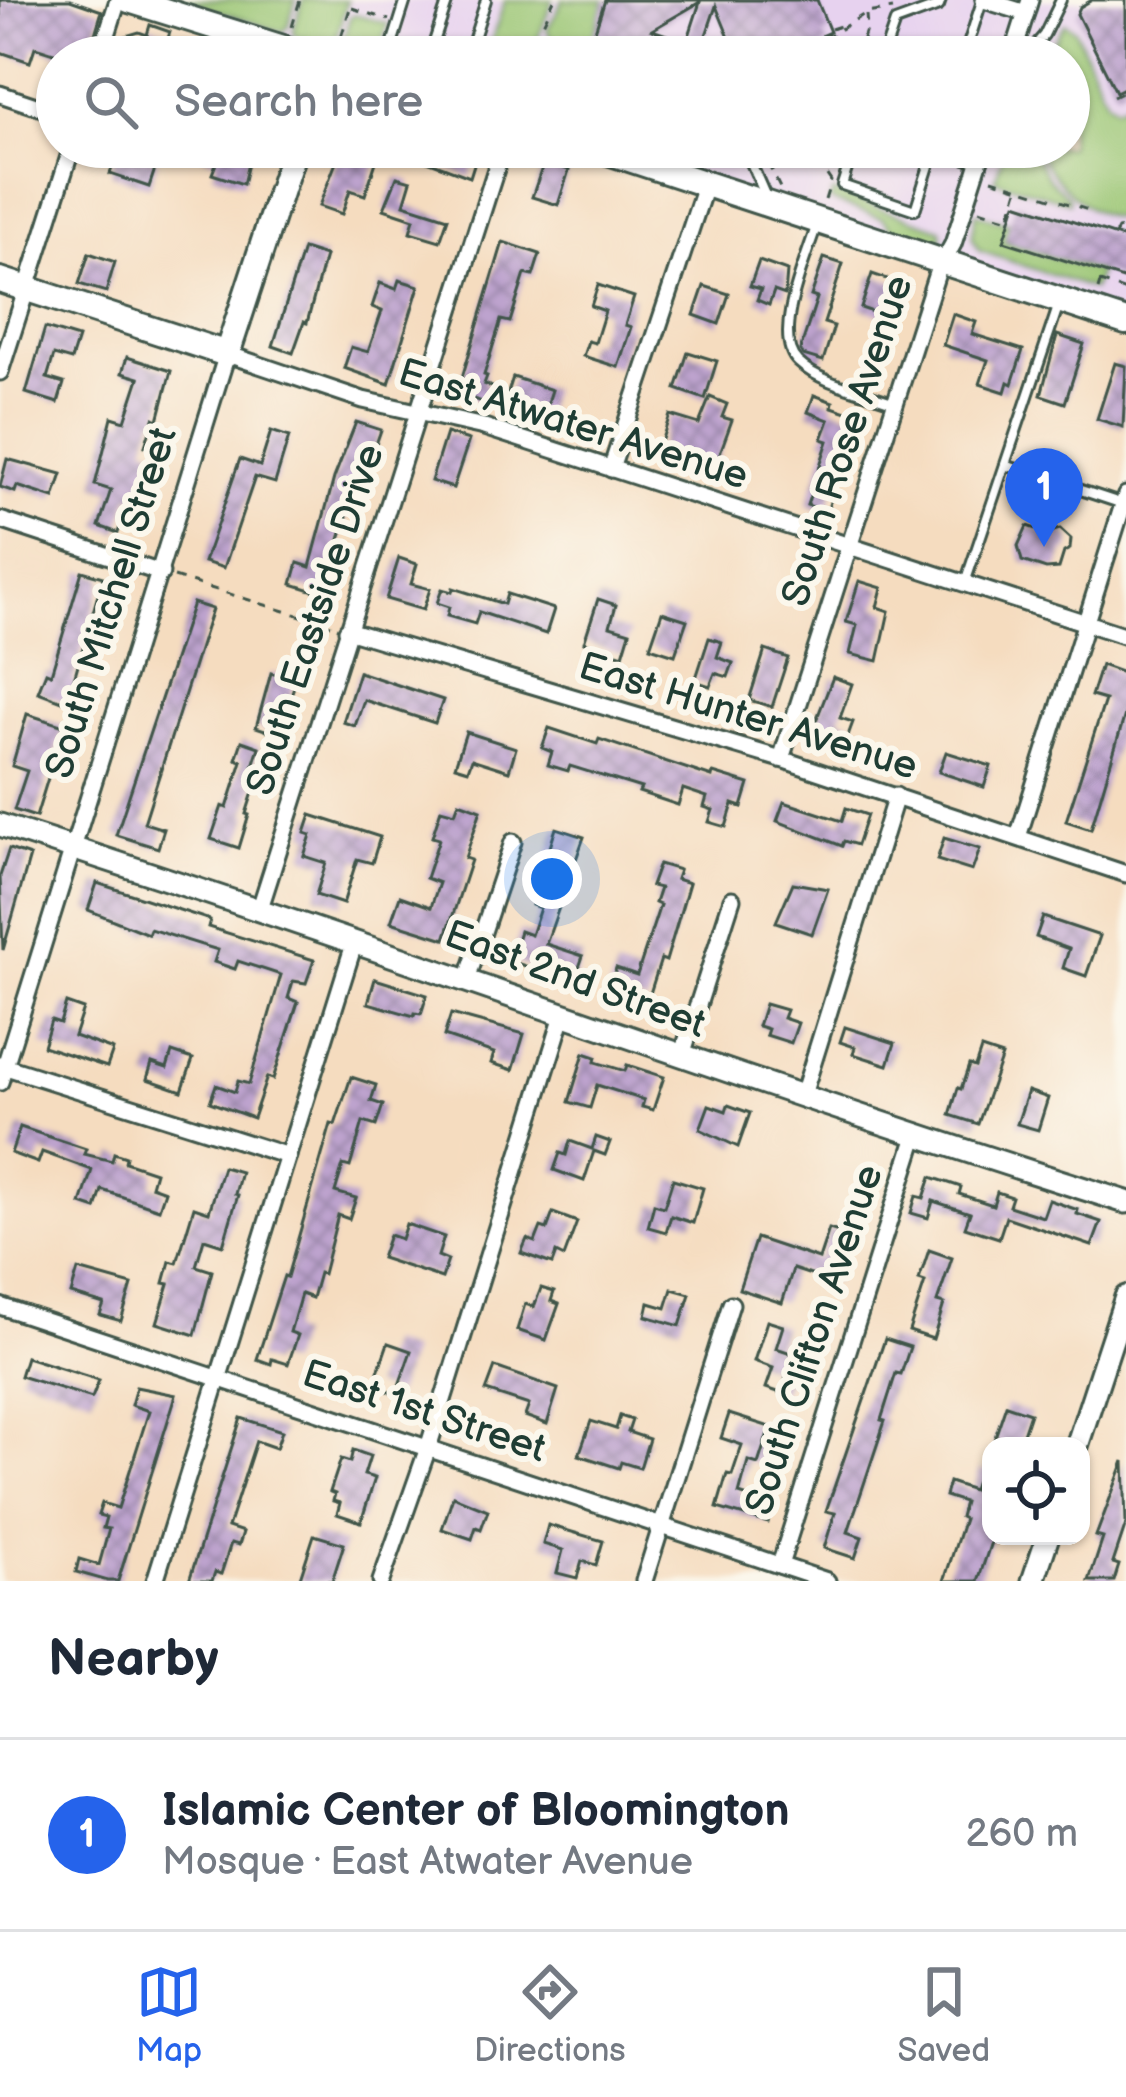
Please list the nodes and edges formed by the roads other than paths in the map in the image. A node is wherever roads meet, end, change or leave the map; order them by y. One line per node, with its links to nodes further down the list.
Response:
1 (118, 0): 10 (street)
2 (129, 0): 11 (main road)
3 (406, 0): 12 (lane)
4 (448, 0): 13 (lane)
5 (486, 0): 14 (lane)
6 (941, 0): 15 (lane)
7 (983, 0): 9 (street); 16 (lane)
8 (1061, 0): 18 (lane)
9 (1028, 6): 17 (street)
10 (107, 36)
11 (253, 36)
12 (394, 36)
13 (436, 36)
14 (475, 36)
15 (890, 36)
16 (971, 36)
17 (1019, 36)
18 (1043, 36)
19 (0, 94): 20 (street)
20 (36, 106)
21 (65, 168): 34 (street)
22 (288, 168): 37 (main road, South Mitchell Street)
23 (495, 168): 40 (street, South Eastside Drive)
24 (659, 168): 29 (main road)
25 (757, 168): 30 (lane)
26 (847, 168): 27 (lane)
27 (929, 168)
28 (977, 168): 32 (street, South Rose Avenue)
29 (706, 183): 30 (main road); 42 (street)
30 (775, 196): 31 (main road)
31 (821, 211): 32 (main road); 39 (lane)
32 (943, 262): 35 (main road); 39 (street, South Rose Avenue)
33 (0, 280): 34 (main road, East Atwater Avenue)
34 (26, 289): 37 (main road, East Atwater Avenue); 38 (street)
35 (1060, 300): 36 (main road); 41 (lane)
36 (1126, 322)
37 (227, 354): 40 (street, East Atwater Avenue); 46 (street, South Mitchell Street)
38 (0, 372)
39 (895, 403): 45 (street, South Rose Avenue)
40 (417, 412): 42 (street, East Atwater Avenue); 49 (street, South Eastside Drive)
41 (1005, 465): 43 (lane); 47 (lane)
42 (611, 469): 45 (street, East Atwater Avenue)
43 (1125, 499): 48 (street)
44 (0, 520): 46 (street)
45 (848, 548): 47 (street, East Atwater Avenue); 51 (street, South Rose Avenue)
46 (160, 573): 56 (street, South Mitchell Street)
47 (965, 584): 48 (street, East Atwater Avenue)
48 (1084, 622): 50 (street, East Atwater Avenue); 54 (street)
49 (347, 630): 51 (street, East Hunter Avenue); 59 (street, South Eastside Drive)
50 (1126, 636)
51 (782, 758): 52 (street, East Hunter Avenue)
52 (896, 796): 54 (street, East Hunter Avenue); 65 (street)
53 (0, 825): 56 (street, East 2nd Street)
54 (1018, 837): 57 (street, East Hunter Avenue)
55 (513, 842): 61 (street)
56 (73, 848): 59 (street, East 2nd Street); 64 (street, South Mitchell Street)
57 (1126, 874)
58 (732, 899): 63 (street)
59 (260, 908): 60 (street, East 2nd Street)
60 (355, 941): 61 (street, East 2nd Street); 67 (street)
61 (467, 980): 62 (street, East 2nd Street)
62 (564, 1012): 63 (street, East 2nd Street); 74 (street)
63 (683, 1052): 65 (street, East 2nd Street)
64 (2, 1071): 67 (street)
65 (802, 1098): 66 (street, East 2nd Street)
66 (916, 1136): 68 (street, East 2nd Street); 77 (street, South Clifton Avenue)
67 (287, 1156): 72 (street)
68 (1126, 1202)
69 (1126, 1298): 73 (street)
70 (731, 1304): 75 (street)
71 (0, 1306): 72 (street, East 1st Street)
72 (217, 1378): 74 (street, East 1st Street); 78 (street)
73 (1080, 1437)
74 (428, 1448): 75 (street, East 1st Street); 79 (street)
75 (662, 1525): 77 (street, East 1st Street); 80 (street)
76 (1045, 1545): 82 (street)
77 (779, 1572): 81 (street, East 1st Street)
78 (155, 1581)
79 (380, 1581)
80 (644, 1581)
81 (827, 1581)
82 (1033, 1581)

